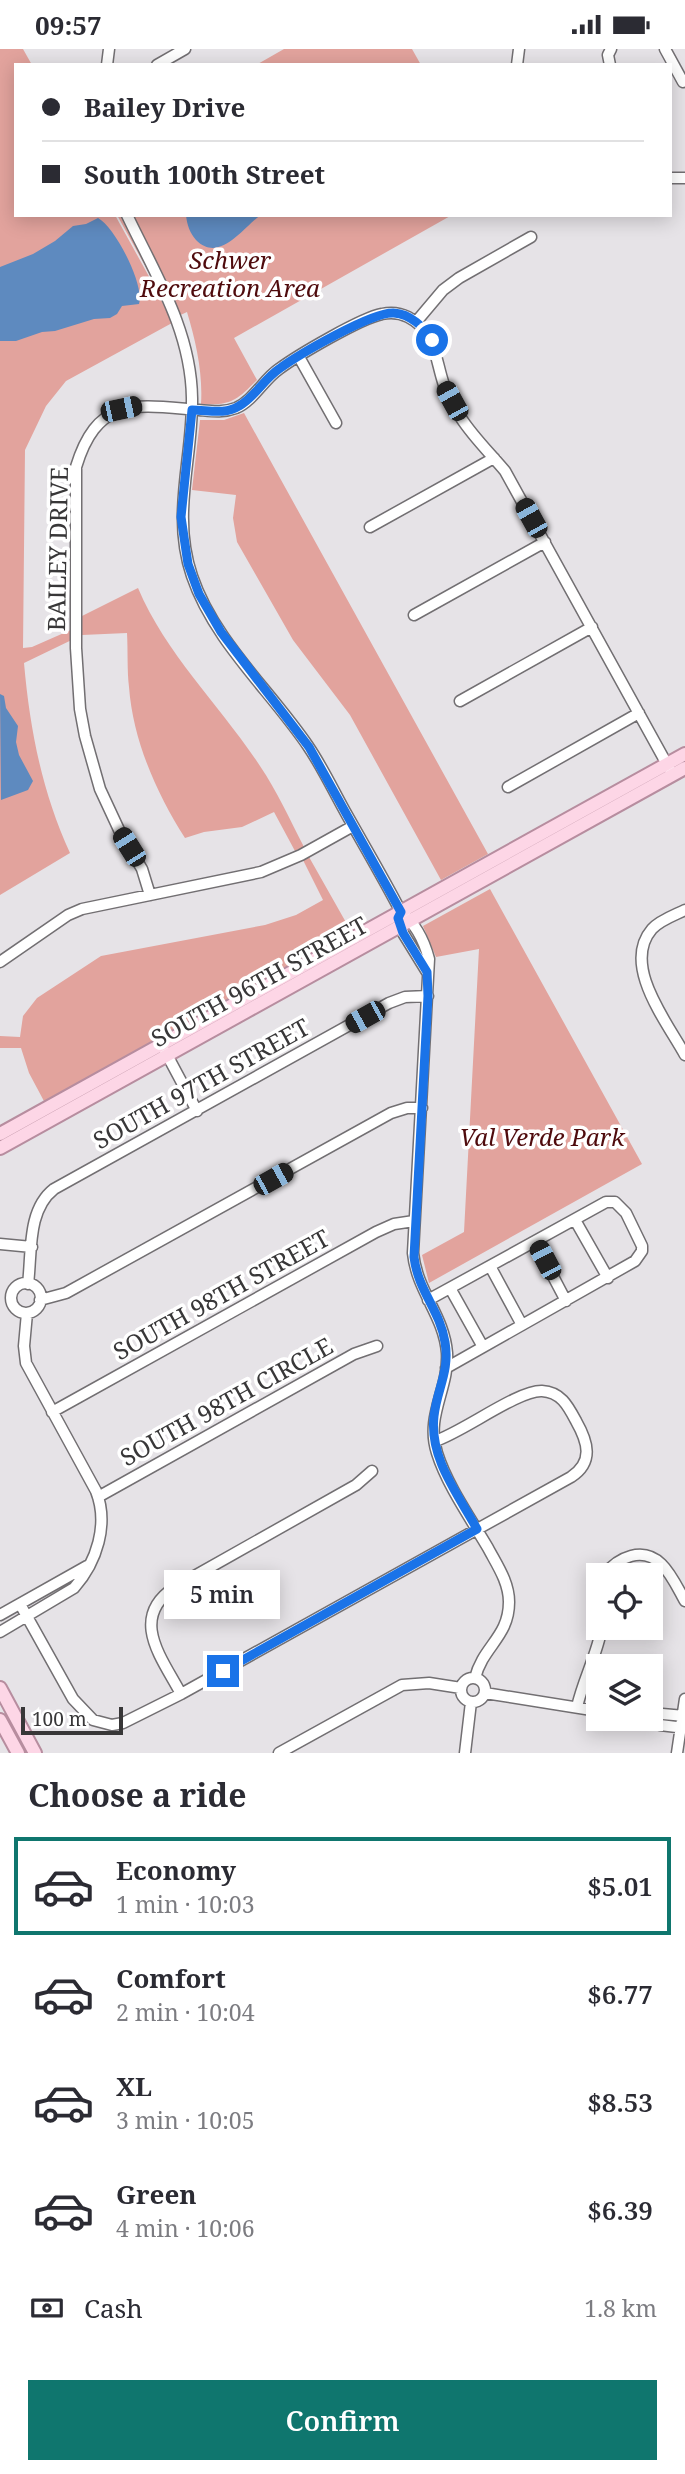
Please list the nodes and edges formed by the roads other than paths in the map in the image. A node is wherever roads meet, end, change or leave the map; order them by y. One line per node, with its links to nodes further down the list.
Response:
1 (186, 49): 3 (street)
2 (665, 49): 4 (street)
3 (161, 63)
4 (684, 82)
5 (128, 217): 9 (street)
6 (531, 237): 7 (street)
7 (416, 322): 8 (street, BAILEY DRIVE); 11 (street)
8 (299, 357): 9 (street, BAILEY DRIVE); 10 (street)
9 (192, 410): 21 (street); 22 (street, BAILEY DRIVE)
10 (336, 423)
11 (494, 458): 12 (street); 13 (street)
12 (370, 527)
13 (545, 542): 14 (street); 15 (street)
14 (414, 615)
15 (592, 627): 16 (street); 17 (street)
16 (460, 701)
17 (639, 713): 19 (street); 20 (street)
18 (685, 754): 19 (main road, SOUTH 96TH STREET)
19 (675, 769): 24 (main road, SOUTH 96TH STREET)
20 (508, 787)
21 (353, 826): 22 (street); 24 (street)
22 (150, 895): 25 (street)
23 (685, 909): 28 (street)
24 (404, 920): 26 (street); 27 (main road, SOUTH 96TH STREET)
25 (0, 962)
26 (428, 996): 29 (street); 30 (street, SOUTH 97TH STREET)
27 (167, 1055): 30 (street); 31 (main road, SOUTH 96TH STREET)
28 (685, 1055)
29 (422, 1108): 33 (street); 41 (street)
30 (197, 1111): 36 (street, SOUTH 97TH STREET)
31 (3, 1136)
32 (575, 1220): 34 (street); 38 (street); 38 (street)
33 (414, 1221): 42 (street); 49 (street, SOUTH 98TH STREET)
34 (535, 1241): 37 (street); 43 (street)
35 (0, 1244): 36 (street)
36 (32, 1247): 39 (street)
37 (490, 1266): 40 (street); 45 (street)
38 (608, 1278): 43 (street)
39 (28, 1284): 41 (street); 44 (street)
40 (450, 1288): 42 (street); 47 (street)
41 (40, 1300): 44 (street)
42 (428, 1300): 48 (street)
43 (566, 1301): 45 (street)
44 (27, 1313): 49 (street)
45 (523, 1325): 47 (street)
46 (377, 1346): 52 (street, SOUTH 98TH CIRCLE)
47 (482, 1347): 48 (street)
48 (446, 1368): 50 (street)
49 (51, 1412): 52 (street)
50 (435, 1441): 53 (street); 53 (street)
51 (372, 1471): 68 (street)
52 (98, 1497): 56 (street)
53 (477, 1529): 64 (street); 68 (street)
54 (618, 1563): 55 (street)
55 (660, 1563)
56 (88, 1566): 59 (street); 61 (street)
57 (663, 1566): 58 (street)
58 (685, 1601)
59 (20, 1604): 60 (street); 61 (street)
60 (0, 1615)
61 (27, 1616): 62 (street); 68 (street)
62 (0, 1632)
63 (599, 1640): 71 (street)
64 (475, 1678): 66 (street); 67 (street)
65 (0, 1688): 79 (main road)
66 (461, 1688): 70 (street); 80 (street)
67 (485, 1693): 70 (street); 71 (street)
68 (181, 1694)
69 (685, 1699): 74 (street)
70 (471, 1702): 81 (street)
71 (577, 1707): 72 (street)
72 (586, 1709)
73 (663, 1714): 74 (street)
74 (684, 1716): 77 (street)
75 (0, 1720): 78 (main road)
76 (663, 1725): 77 (street)
77 (683, 1728): 82 (street)
78 (18, 1753)
79 (35, 1753)
80 (279, 1753)
81 (466, 1753)
82 (677, 1753)

